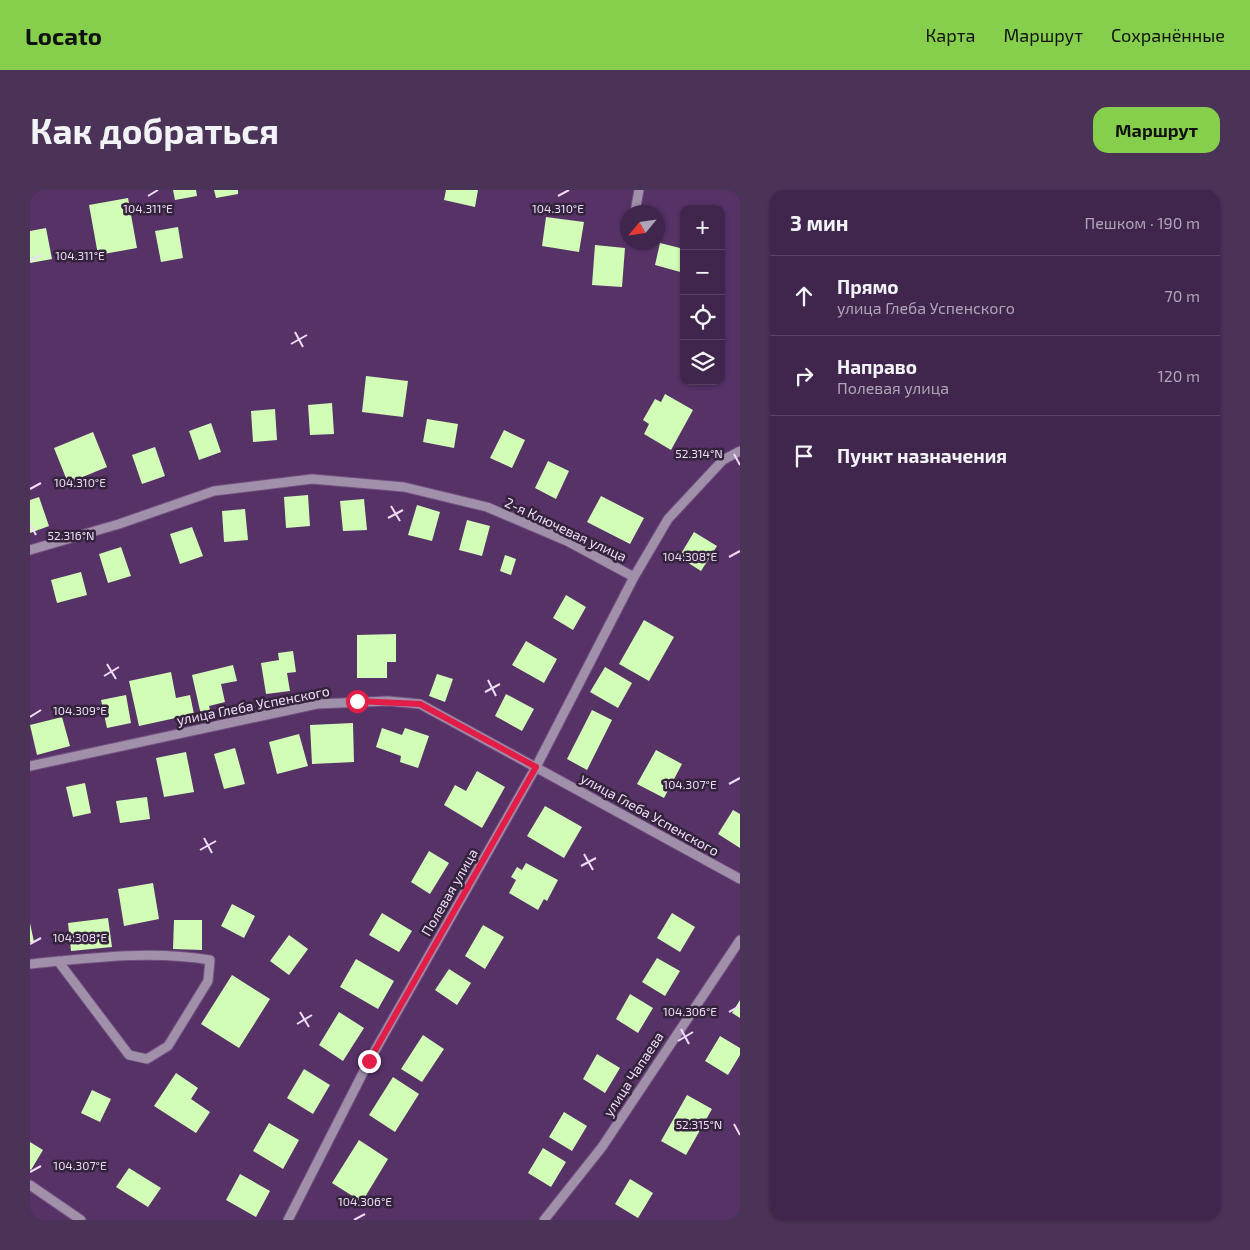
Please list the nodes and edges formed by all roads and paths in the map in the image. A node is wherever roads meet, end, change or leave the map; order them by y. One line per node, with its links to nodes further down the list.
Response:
1 (639, 190): 2 (street)
2 (636, 205)
3 (740, 451): 5 (street, 2-я Ключевая улица)
4 (30, 550): 5 (street, 2-я Ключевая улица)
5 (634, 578): 7 (street, Полевая улица)
6 (30, 766): 7 (street, улица Глеба Успенского)
7 (536, 767): 8 (street, улица Глеба Успенского); 14 (street, Полевая улица)
8 (740, 880)
9 (740, 940): 15 (street, улица Чапаева)
10 (58, 961): 10 (street); 11 (street)
11 (30, 964)
12 (30, 1185): 13 (street)
13 (81, 1220)
14 (288, 1220)
15 (544, 1220)

